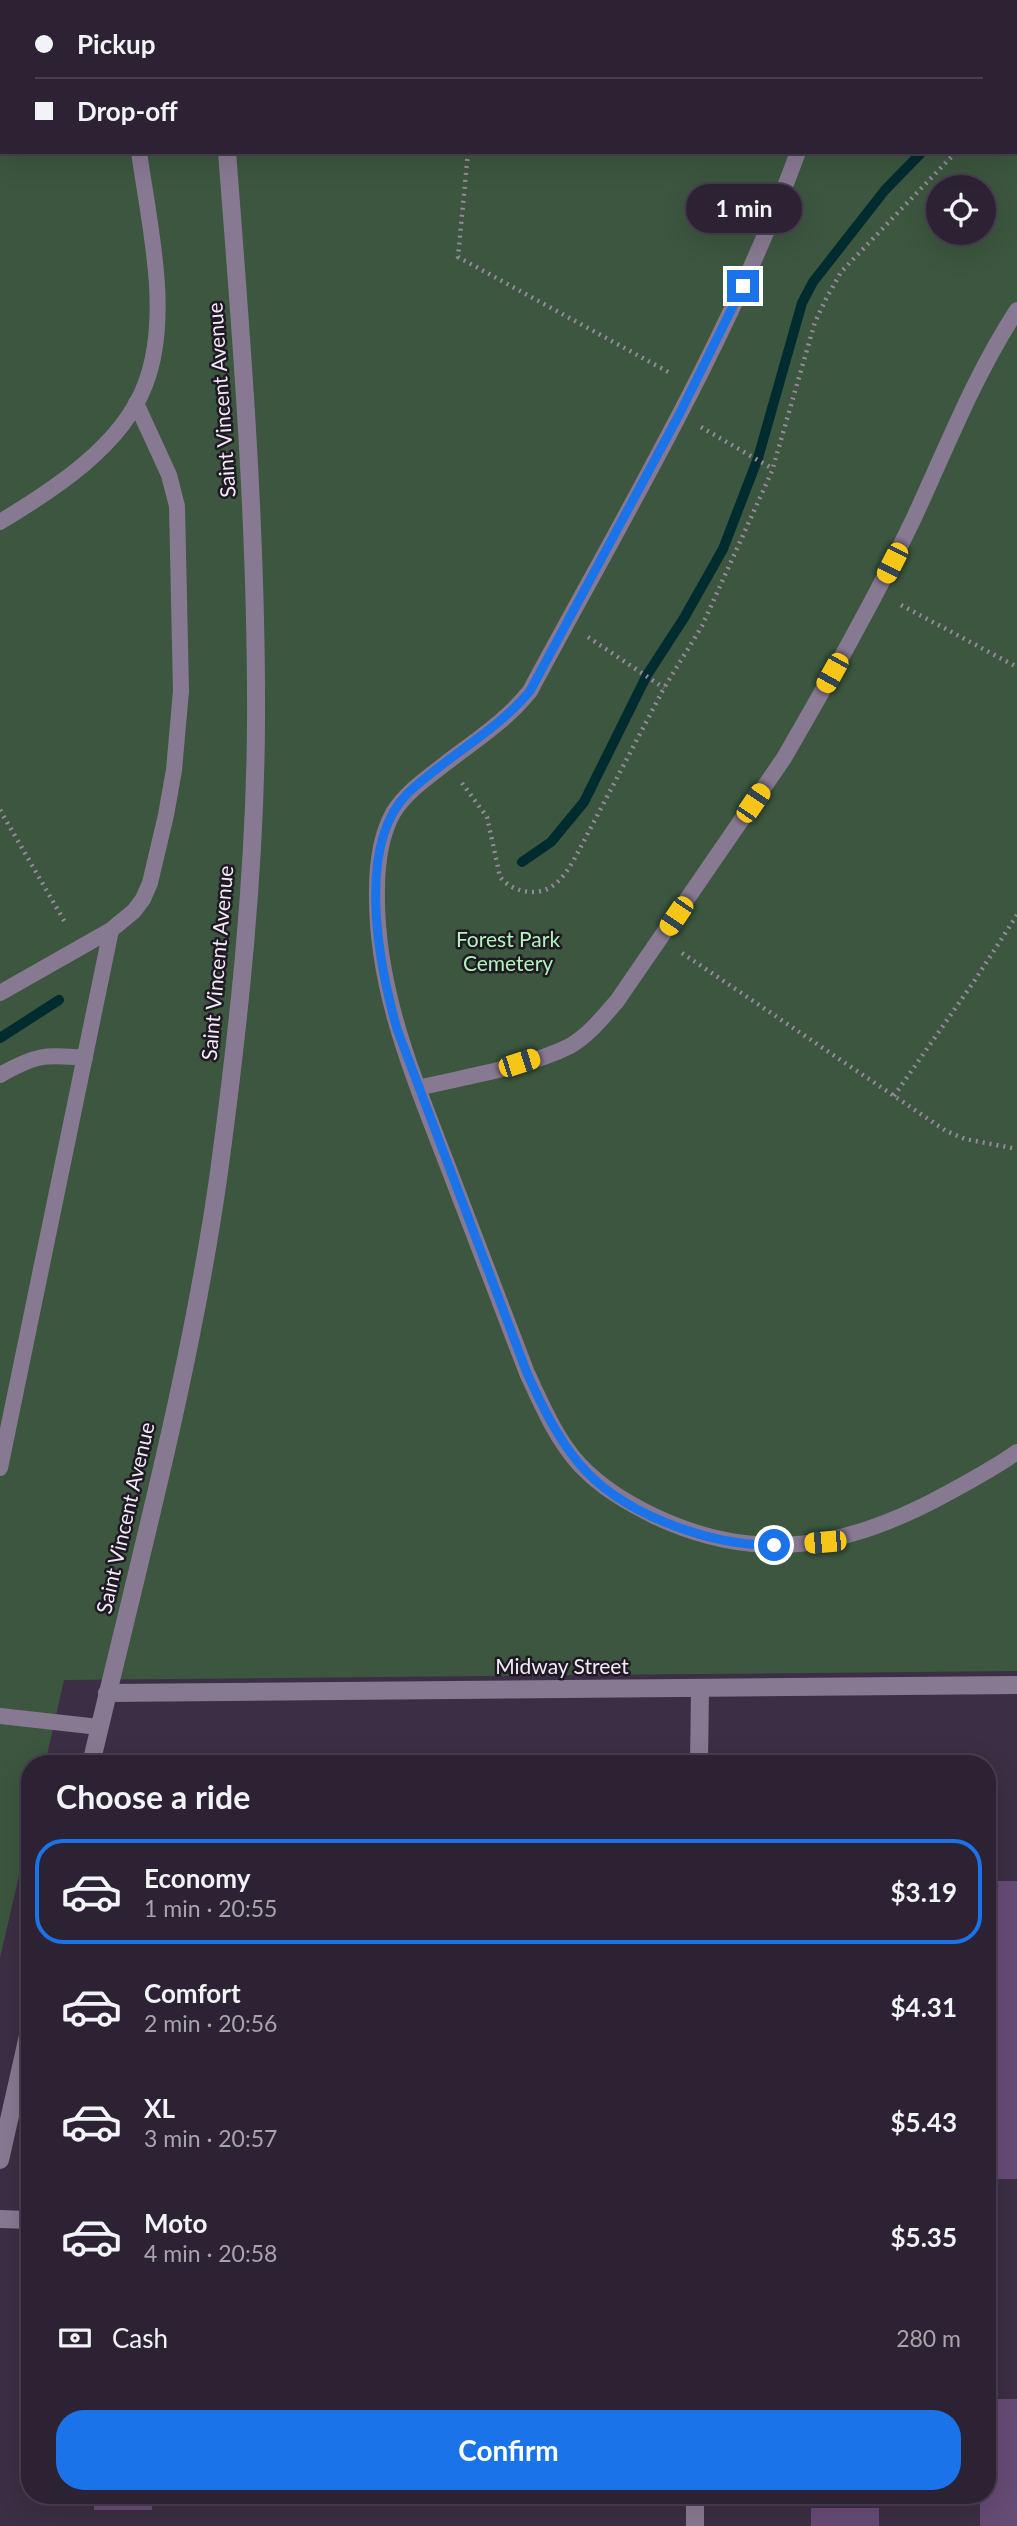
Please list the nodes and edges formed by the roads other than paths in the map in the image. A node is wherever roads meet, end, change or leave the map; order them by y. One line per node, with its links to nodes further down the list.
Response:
1 (139, 154): 5 (lane)
2 (227, 154): 16 (street, Saint Vincent Avenue)
3 (797, 154): 11 (lane)
4 (1017, 310): 11 (lane)
5 (136, 403): 6 (lane); 7 (lane)
6 (0, 523)
7 (111, 930): 8 (lane); 9 (lane)
8 (0, 993)
9 (85, 1058): 10 (lane); 13 (lane)
10 (0, 1075)
11 (418, 1088): 12 (lane)
12 (1017, 1452)
13 (0, 1468)
14 (1017, 1685): 15 (street, Midway Street)
15 (700, 1689): 16 (street, Midway Street); 20 (street)
16 (107, 1693): 18 (street, Saint Vincent Avenue)
17 (0, 1716): 18 (lane)
18 (99, 1727): 19 (street, Saint Vincent Avenue)
19 (93, 1755)
20 (699, 1755)
21 (21, 2067): 22 (street)
22 (0, 2160)
23 (0, 2219): 24 (street)
24 (21, 2220)
25 (695, 2504): 26 (street)
26 (695, 2526)

